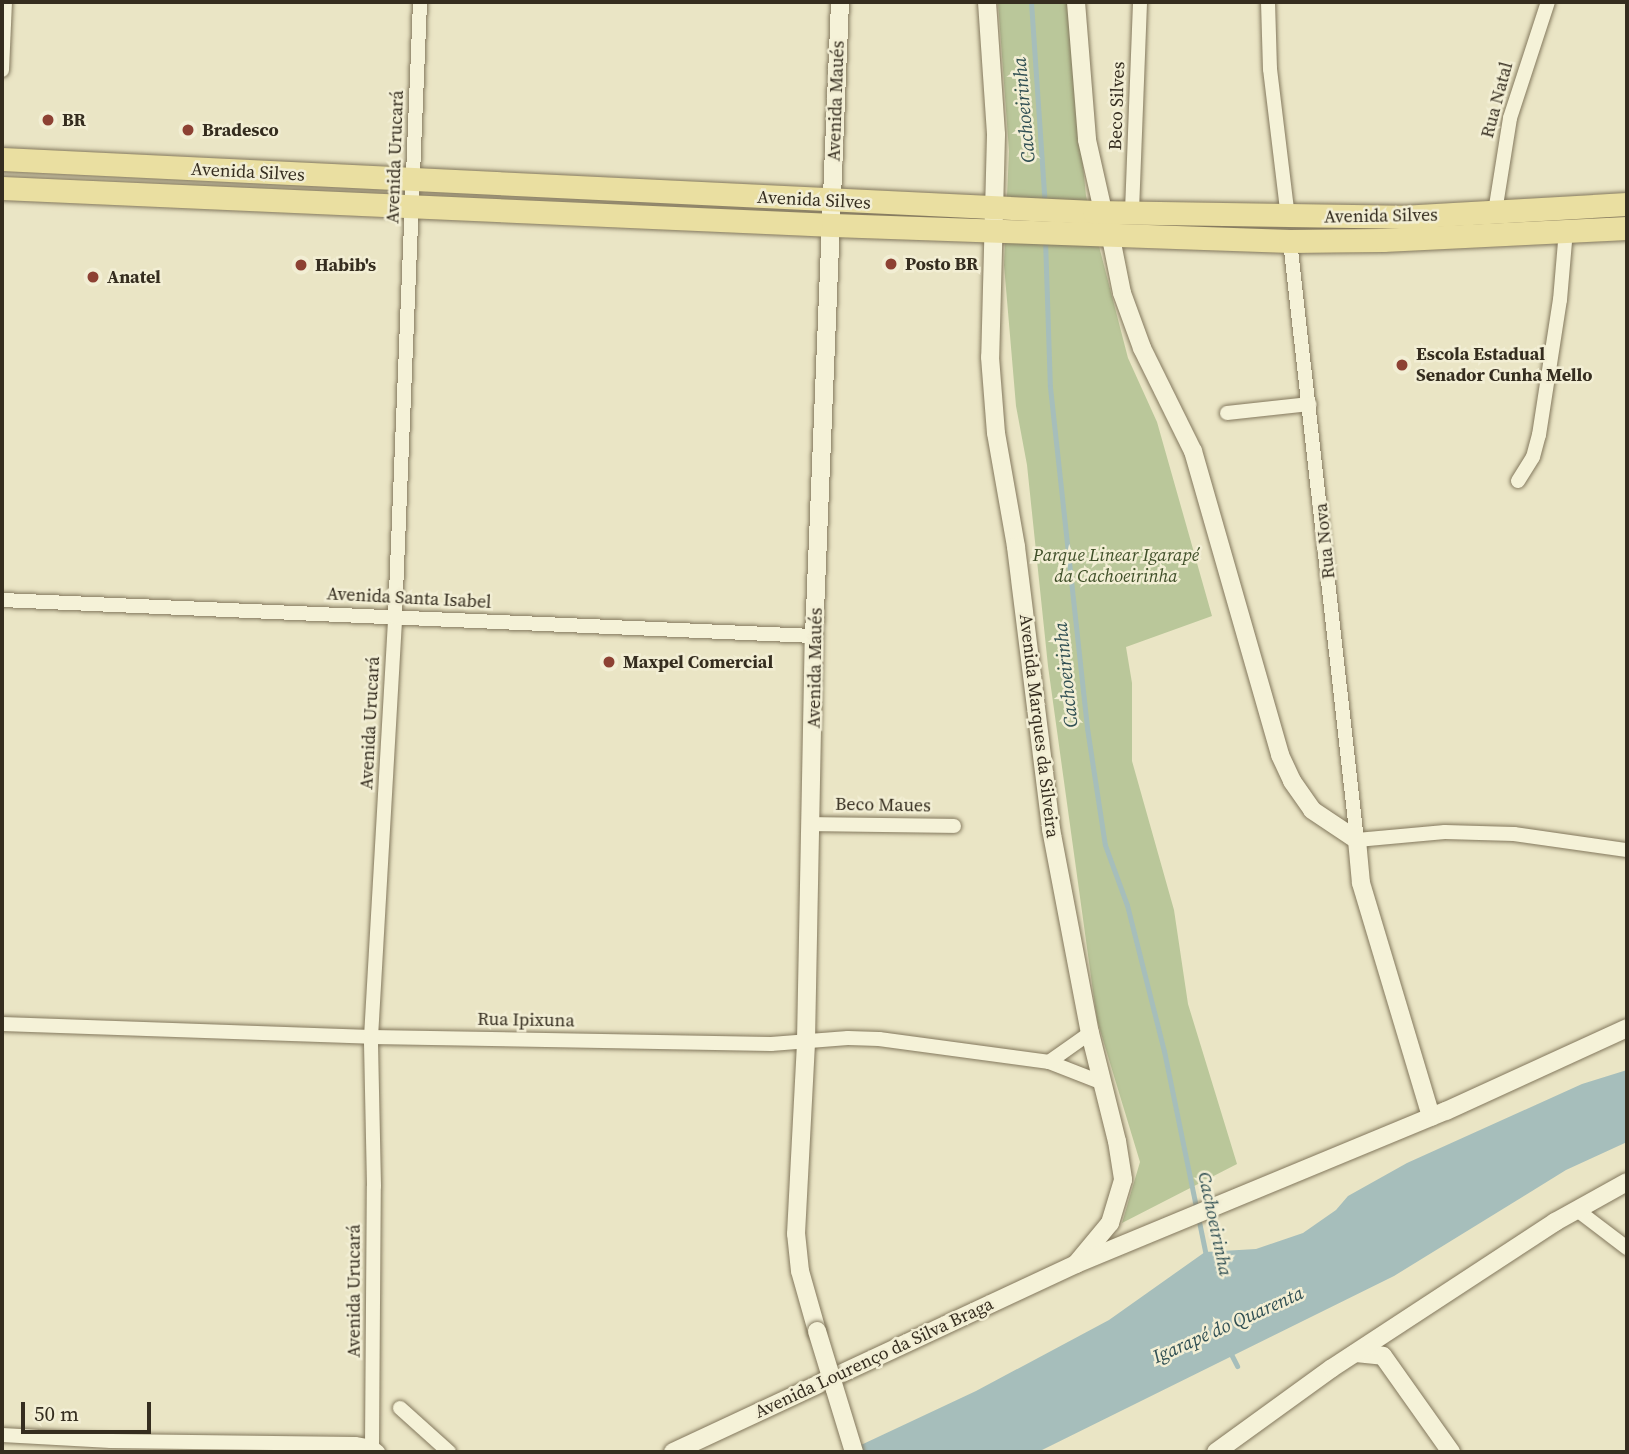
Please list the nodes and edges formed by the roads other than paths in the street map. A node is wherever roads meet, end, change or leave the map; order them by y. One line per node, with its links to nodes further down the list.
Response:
1 (5, 2): 9 (street)
2 (420, 2): 11 (street, Avenida Urucará)
3 (840, 2): 13 (street, Avenida Maués)
4 (987, 2): 19 (street, Avenida Marques da Silveira)
5 (1076, 2): 20 (street)
6 (1140, 2): 16 (street, Beco Silves)
7 (1268, 2): 18 (street)
8 (1548, 2): 17 (street, Rua Natal)
9 (2, 70)
10 (2, 159): 11 (main road, Avenida Silves)
11 (413, 180): 13 (main road, Avenida Silves); 14 (street, Avenida Urucará)
12 (2, 188): 14 (main road, Avenida Silves)
13 (833, 201): 19 (main road, Avenida Silves); 21 (street, Avenida Maués)
14 (413, 204): 21 (main road, Avenida Silves); 29 (street, Avenida Urucará)
15 (1627, 204): 17 (main road, Avenida Silves)
16 (1132, 211): 18 (main road, Avenida Silves); 20 (main road, Avenida Silves)
17 (1495, 212): 18 (main road, Avenida Silves)
18 (1288, 217)
19 (1000, 220): 20 (main road, Avenida Silves); 21 (main road, Avenida Silves); 37 (street, Avenida Marques da Silveira)
20 (1100, 223): 24 (main road, Avenida Silves); 33 (street)
21 (833, 225): 30 (street, Avenida Maués)
22 (1627, 228): 23 (main road, Avenida Silves)
23 (1566, 230): 24 (main road, Avenida Silves); 27 (street)
24 (1290, 241): 25 (street, Rua Nova)
25 (1310, 404): 26 (street); 33 (street, Rua Nova)
26 (1227, 413)
27 (1518, 481)
28 (2, 600): 29 (street, Avenida Santa Isabel)
29 (395, 617): 30 (street, Avenida Santa Isabel); 38 (street, Avenida Urucará)
30 (814, 636): 31 (street, Avenida Maués)
31 (811, 824): 32 (street, Beco Maues); 39 (street, Avenida Maués)
32 (954, 826)
33 (1357, 840): 34 (street); 42 (street, Rua Nova)
34 (1627, 850)
35 (2, 1024): 38 (street, Rua Ipixuna)
36 (1627, 1028): 42 (street, Avenida Lourenço da Silva Braga)
37 (1090, 1033): 40 (street); 41 (street, Avenida Marques da Silveira)
38 (371, 1037): 39 (street, Rua Ipixuna); 51 (street, Avenida Urucará)
39 (806, 1041): 40 (street, Rua Ipixuna); 54 (street, Avenida Maués, bridge)
40 (1049, 1062): 41 (street, Rua Ipixuna)
41 (1100, 1082): 46 (street, Avenida Marques da Silveira)
42 (1431, 1117): 46 (street, Avenida Lourenço da Silva Braga)
43 (1627, 1182): 44 (street)
44 (1577, 1210): 45 (street); 47 (street)
45 (1627, 1248)
46 (1076, 1264): 53 (street, Avenida Lourenço da Silva Braga)
47 (1356, 1353): 55 (street); 56 (street)
48 (400, 1408): 52 (street)
49 (2, 1435): 50 (street)
50 (340, 1448): 51 (street)
51 (375, 1450)
52 (446, 1451)
53 (673, 1452)
54 (854, 1452)
55 (1216, 1452)
56 (1451, 1452)

